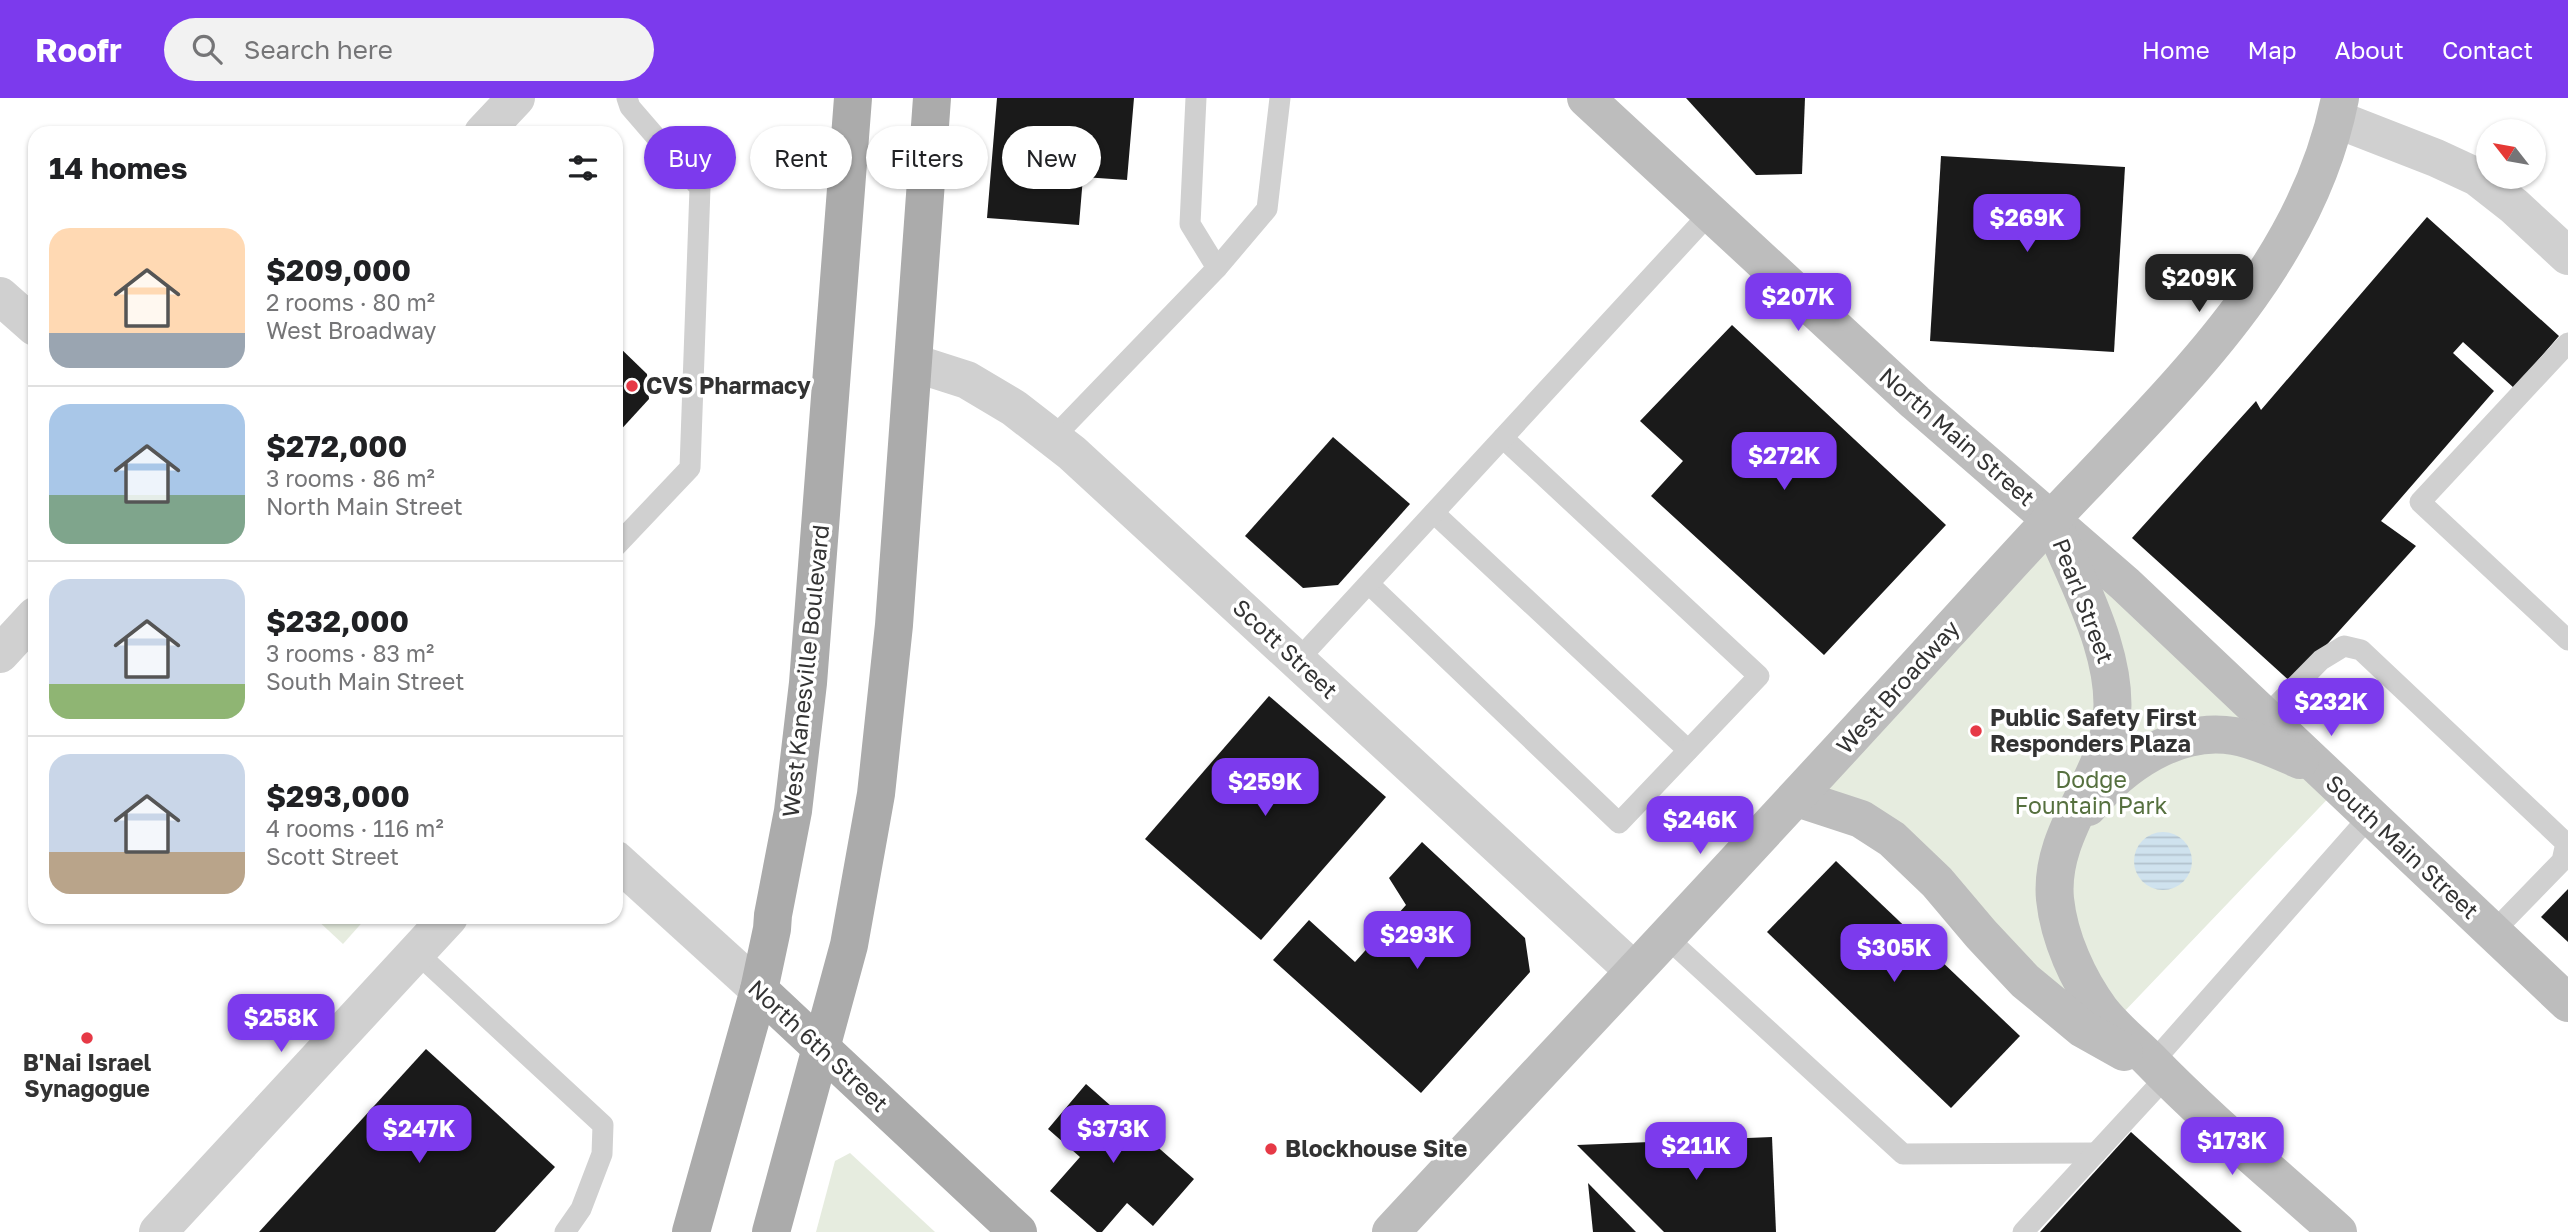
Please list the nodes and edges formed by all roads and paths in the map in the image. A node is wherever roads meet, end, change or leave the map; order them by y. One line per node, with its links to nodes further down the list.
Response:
1 (516, 98): 9 (street)
2 (627, 98): 21 (lane)
3 (853, 98): 39 (main road, West Kanesville Boulevard)
4 (932, 98): 16 (main road)
5 (1196, 98): 12 (lane)
6 (1280, 98): 12 (lane)
7 (1586, 98): 10 (main road, North Main Street)
8 (2338, 108): 11 (street); 20 (main road, West Broadway)
9 (490, 126)
10 (1711, 212): 18 (lane); 20 (main road, North Main Street)
11 (2568, 256)
12 (1217, 268): 17 (lane)
13 (0, 296): 14 (street)
14 (28, 321)
15 (2568, 343): 24 (lane)
16 (914, 363): 17 (street, Scott Street); 41 (main road)
17 (1053, 438): 26 (street, Scott Street)
18 (1503, 438): 19 (lane); 28 (lane)
19 (1434, 513): 22 (lane); 28 (lane)
20 (2051, 519): 27 (main road, South Main Street); 30 (main road, West Broadway); 32 (main road, Pearl Street)
21 (623, 539)
22 (1368, 584): 26 (lane); 28 (lane)
23 (28, 623): 25 (street)
24 (2568, 640)
25 (0, 653)
26 (1297, 660): 38 (street, Scott Street)
27 (2265, 717): 29 (main road, South Main Street); 35 (lane)
28 (1688, 750)
29 (2321, 770): 31 (main road, South Main Street); 32 (main road)
30 (1797, 798): 36 (main road, West Broadway); 42 (main road)
31 (2370, 816): 35 (main road, South Main Street); 42 (lane)
32 (2070, 827): 42 (main road, Pearl Street)
33 (623, 866): 39 (street, North 6th Street)
34 (442, 924): 37 (street)
35 (2493, 932): 40 (main road, South Main Street)
36 (1665, 936): 38 (main road, West Broadway); 43 (lane)
37 (416, 952): 44 (street); 45 (lane)
38 (1633, 970): 49 (main road, West Broadway)
39 (759, 990): 41 (main road, North 6th Street); 46 (main road, West Kanesville Boulevard)
40 (2568, 1003)
41 (822, 1049): 47 (main road); 48 (main road, North 6th Street)
42 (2159, 1070): 43 (lane); 51 (main road, Pearl Street)
43 (2096, 1153): 50 (lane)
44 (158, 1232)
45 (565, 1232)
46 (691, 1232)
47 (771, 1232)
48 (1018, 1232)
49 (1391, 1232)
50 (2022, 1232)
51 (2338, 1232)

